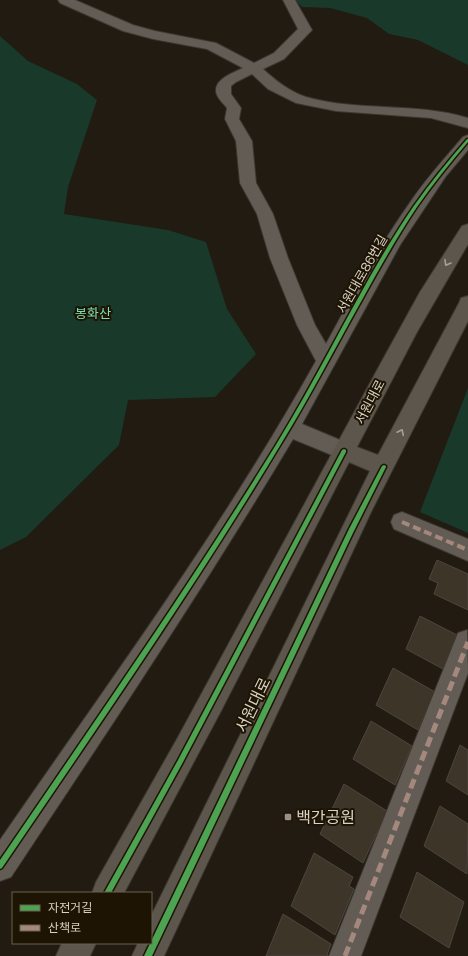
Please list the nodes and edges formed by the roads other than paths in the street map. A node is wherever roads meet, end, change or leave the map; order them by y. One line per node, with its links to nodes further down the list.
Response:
1 (64, 0): 3 (street)
2 (289, 0): 3 (street)
3 (253, 68): 4 (street); 8 (street)
4 (468, 124)
5 (468, 140): 8 (street, 서원대로86번길)
6 (468, 230): 10 (street, 서원대로, one-way to 10)
7 (468, 303): 11 (street, 서원대로, one-way to 7)
8 (326, 361): 9 (street, 서원대로86번길)
9 (289, 428): 10 (street); 15 (street, 서원대로86번길)
10 (344, 451): 11 (street); 16 (street, 서원대로)
11 (384, 467): 19 (street, 서원대로)
12 (402, 522): 13 (street)
13 (468, 550)
14 (468, 642): 20 (street)
15 (0, 866)
16 (108, 892)
17 (79, 944): 18 (street)
18 (72, 956)
19 (148, 956)
20 (345, 956)

